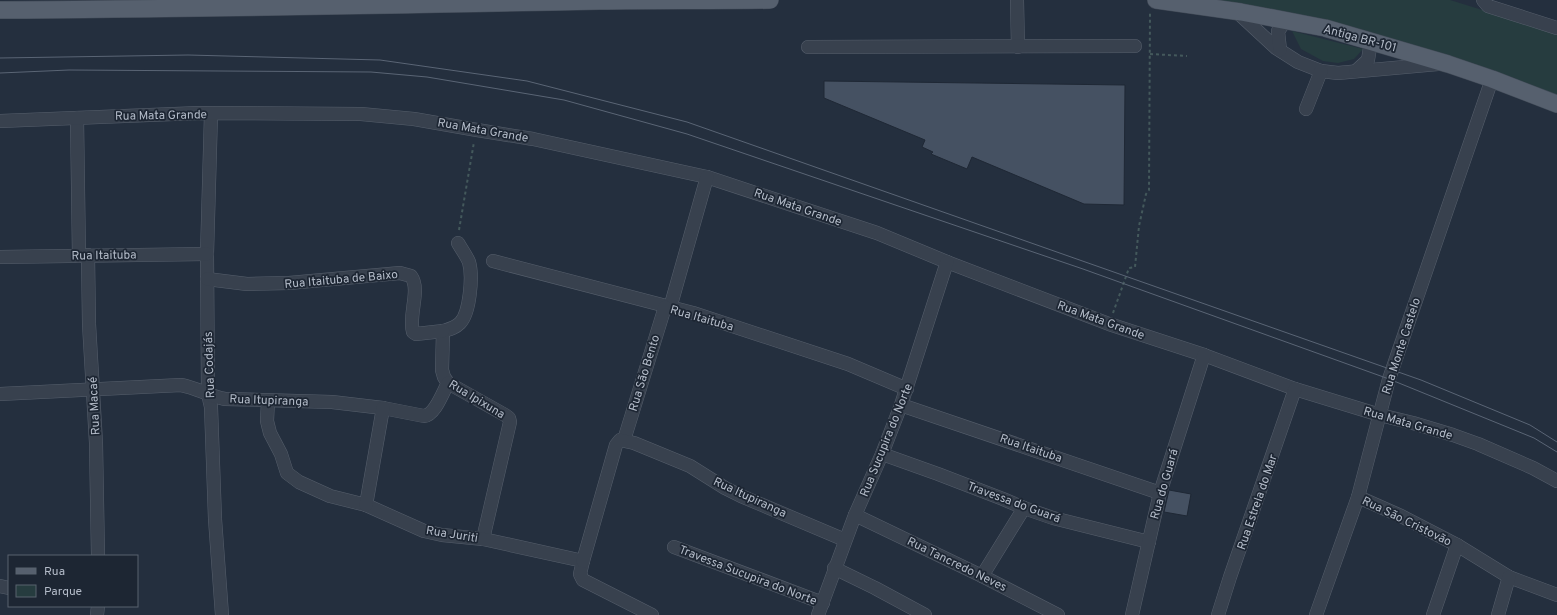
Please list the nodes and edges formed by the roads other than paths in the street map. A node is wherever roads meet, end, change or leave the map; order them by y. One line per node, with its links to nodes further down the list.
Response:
1 (657, 0): 2 (main road); 6 (main road)
2 (770, 0)
3 (1017, 0): 16 (street)
4 (1483, 0): 13 (street)
5 (435, 2): 6 (main road); 7 (main road)
6 (513, 2)
7 (273, 3): 8 (main road)
8 (224, 4): 10 (main road)
9 (1153, 4): 11 (main road, Antiga BR-101)
10 (0, 10)
11 (1236, 11): 12 (main road, Antiga BR-101); 18 (street)
12 (1290, 21): 14 (main road, Antiga BR-101); 18 (street)
13 (1557, 28)
14 (1371, 41): 19 (main road, Antiga BR-101); 21 (street)
15 (1135, 46): 16 (street)
16 (1018, 47): 17 (street)
17 (808, 48)
18 (1280, 50): 20 (street)
19 (1445, 63): 21 (street); 22 (main road, Antiga BR-101)
20 (1321, 71): 21 (street); 24 (street)
21 (1356, 71)
22 (1492, 79): 23 (main road, Antiga BR-101); 48 (street, Rua Monte Castelo)
23 (1557, 104)
24 (1306, 109)
25 (211, 114): 26 (street, Rua Mata Grande); 28 (street, Rua Mata Grande); 30 (street, Rua Codajás)
26 (77, 118): 27 (street, Rua Mata Grande); 31 (street, Rua Macaé)
27 (0, 121)
28 (707, 177): 34 (street, Rua Mata Grande); 36 (street, Rua São Bento)
29 (458, 243): 37 (street)
30 (207, 254): 31 (street, Rua Itaituba); 35 (street, Rua Codajás)
31 (84, 256): 32 (street, Rua Itaituba); 41 (street, Rua Macaé)
32 (0, 257)
33 (493, 261): 36 (street, Rua Itaituba)
34 (947, 262): 38 (street, Rua Mata Grande); 40 (street, Rua Sucupira do Norte)
35 (207, 278): 37 (street, Rua Itaituba de Baixo); 44 (street, Rua Codajás)
36 (668, 307): 40 (street, Rua Itaituba); 49 (street, Rua São Bento)
37 (443, 331): 39 (street, Rua Ipixuna)
38 (1204, 355): 42 (street, Rua Mata Grande); 52 (street, Rua do Guará)
39 (448, 383): 47 (street, Rua Itupiranga); 57 (street, Rua Ipixuna)
40 (907, 389): 46 (street, Rua Sucupira do Norte)
41 (93, 390): 43 (street, Rua Itupiranga); 44 (street, Rua Itupiranga); 62 (street, Rua Macaé)
42 (1295, 390): 48 (street, Rua Mata Grande); 74 (street, Rua Estrela do Mar)
43 (0, 394)
44 (208, 394): 45 (street, Rua Itupiranga); 69 (street, Rua Codajás)
45 (268, 401): 47 (street, Rua Itupiranga); 54 (street, Rua Juriti)
46 (901, 405): 50 (street, Rua Sucupira do Norte); 52 (street, Rua Itaituba)
47 (383, 408): 54 (street)
48 (1380, 415): 51 (street, Rua Mata Grande); 53 (street, Rua Monte Castelo)
49 (629, 441): 58 (street, Rua Itupiranga); 63 (street, Rua São Bento)
50 (882, 454): 55 (street, Travessa do Guará); 56 (street, Rua Sucupira do Norte)
51 (1557, 482)
52 (1160, 493): 59 (street, Rua do Guará)
53 (1358, 497): 60 (street, Rua São Cristovão); 75 (street, Rua Monte Castelo)
54 (366, 505): 57 (street, Rua Juriti)
55 (1024, 508): 59 (street, Travessa do Guará); 65 (street)
56 (855, 515): 58 (street, Rua Sucupira do Norte); 65 (street, Rua Tancredo Neves)
57 (483, 539): 63 (street, Rua Juriti)
58 (845, 540): 64 (street, Rua Sucupira do Norte)
59 (1149, 542): 73 (street, Rua do Guará)
60 (1457, 545): 66 (street, Rua São Cristovão); 76 (street, Rua São Cristovão)
61 (674, 547): 68 (street, Travessa Sucupira do Norte)
62 (98, 555)
63 (583, 561): 70 (street)
64 (834, 568): 68 (street, Rua Sucupira do Norte); 71 (street)
65 (982, 576): 72 (street, Rua Tancredo Neves)
66 (1509, 576): 67 (street, Rua São Cristovão); 77 (street)
67 (1557, 595)
68 (820, 609)
69 (222, 615)
70 (652, 615)
71 (925, 615)
72 (1058, 615)
73 (1132, 615)
74 (1218, 615)
75 (1316, 615)
76 (1434, 615)
77 (1498, 615)

